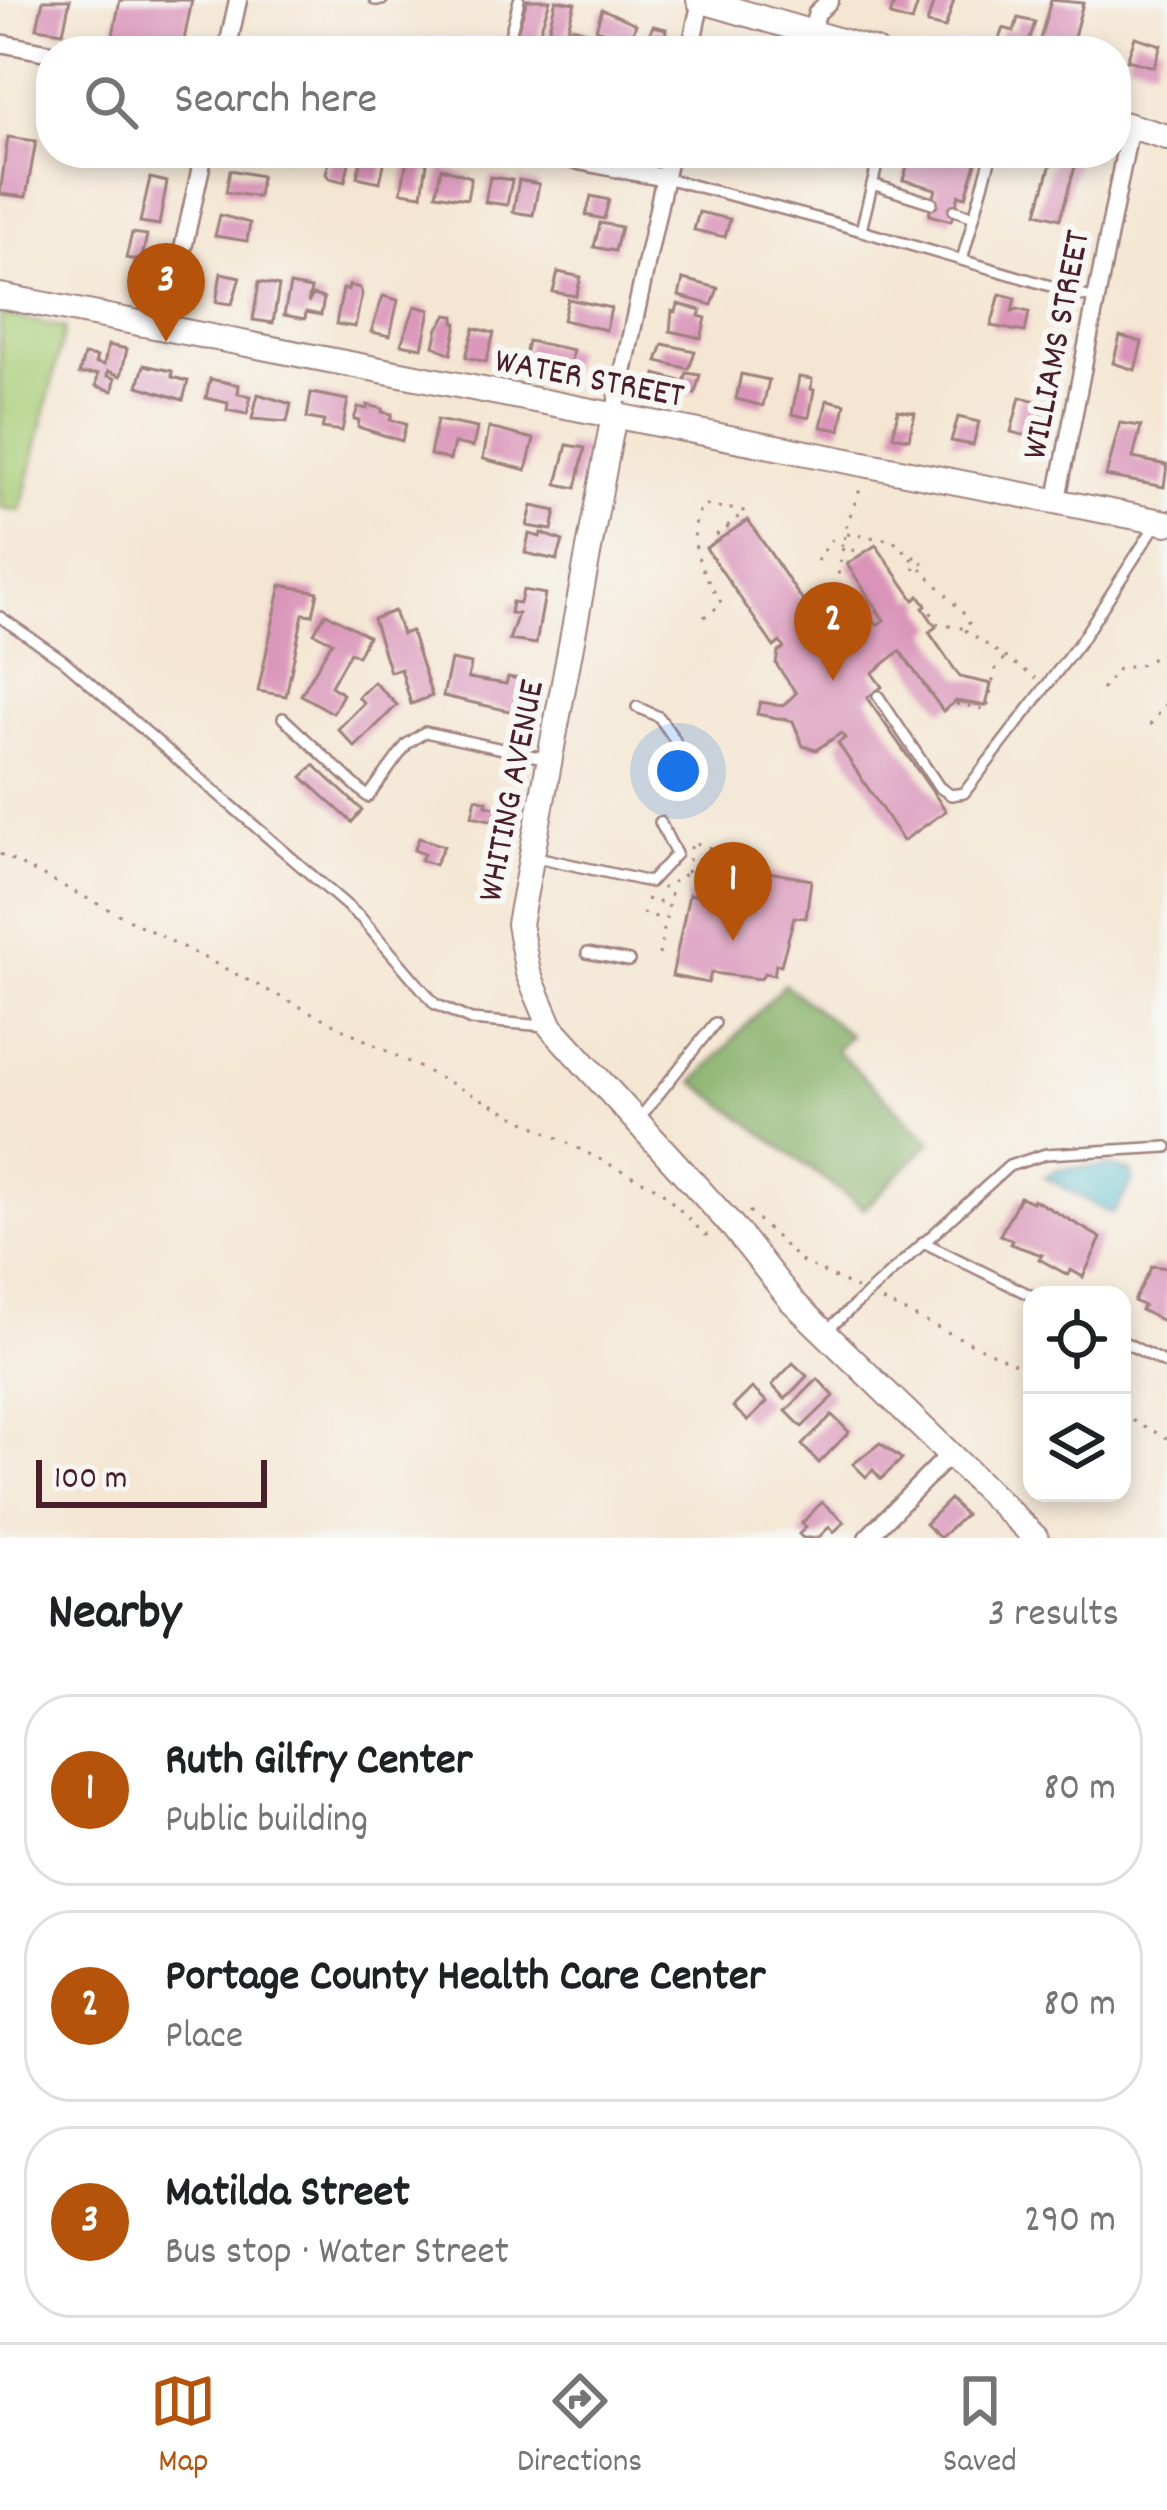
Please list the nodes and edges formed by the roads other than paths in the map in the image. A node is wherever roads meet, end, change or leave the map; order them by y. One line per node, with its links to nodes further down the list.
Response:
1 (238, 0): 6 (street)
2 (519, 0): 7 (lane)
3 (700, 0): 5 (street); 8 (street)
4 (830, 0): 5 (street)
5 (811, 33): 9 (street)
6 (230, 36)
7 (510, 36)
8 (694, 36)
9 (822, 36)
10 (0, 43): 11 (street)
11 (36, 50)
12 (1131, 126): 13 (street)
13 (1167, 137)
14 (201, 168): 29 (street)
15 (614, 168): 20 (street)
16 (667, 168): 20 (street, WHITING AVENUE)
17 (876, 168): 21 (lane)
18 (988, 168): 24 (lane)
19 (1116, 168): 28 (street, WILLIAMS STREET)
20 (665, 178): 25 (lane); 30 (street, WHITING AVENUE)
21 (872, 184): 22 (lane); 25 (lane)
22 (932, 203)
23 (954, 210): 24 (lane)
24 (974, 217): 26 (lane)
25 (860, 230): 26 (lane)
26 (962, 260): 28 (lane)
27 (0, 296): 29 (street, WATER STREET)
28 (1095, 299): 31 (street, WILLIAMS STREET)
29 (165, 330): 30 (street, WATER STREET)
30 (614, 416): 31 (street, WATER STREET); 38 (street, WHITING AVENUE)
31 (1056, 504): 32 (street, WATER STREET)
32 (1162, 522): 34 (lane)
33 (0, 617): 44 (lane)
34 (878, 696)
35 (637, 707): 37 (lane)
36 (283, 718): 38 (lane)
37 (675, 740)
38 (550, 759): 40 (street, WHITING AVENUE)
39 (660, 822): 40 (lane)
40 (532, 856): 44 (street, WHITING AVENUE)
41 (586, 953): 42 (lane)
42 (628, 961)
43 (716, 1023): 45 (lane)
44 (551, 1027): 45 (street, WHITING AVENUE)
45 (639, 1119): 49 (street, WHITING AVENUE)
46 (1167, 1147): 47 (lane)
47 (923, 1242): 48 (lane); 49 (lane)
48 (1023, 1292)
49 (824, 1333): 52 (street, WHITING AVENUE)
50 (1131, 1346): 51 (lane)
51 (1167, 1364)
52 (950, 1454): 53 (street); 54 (street, WHITING AVENUE)
53 (867, 1538)
54 (1036, 1538)

